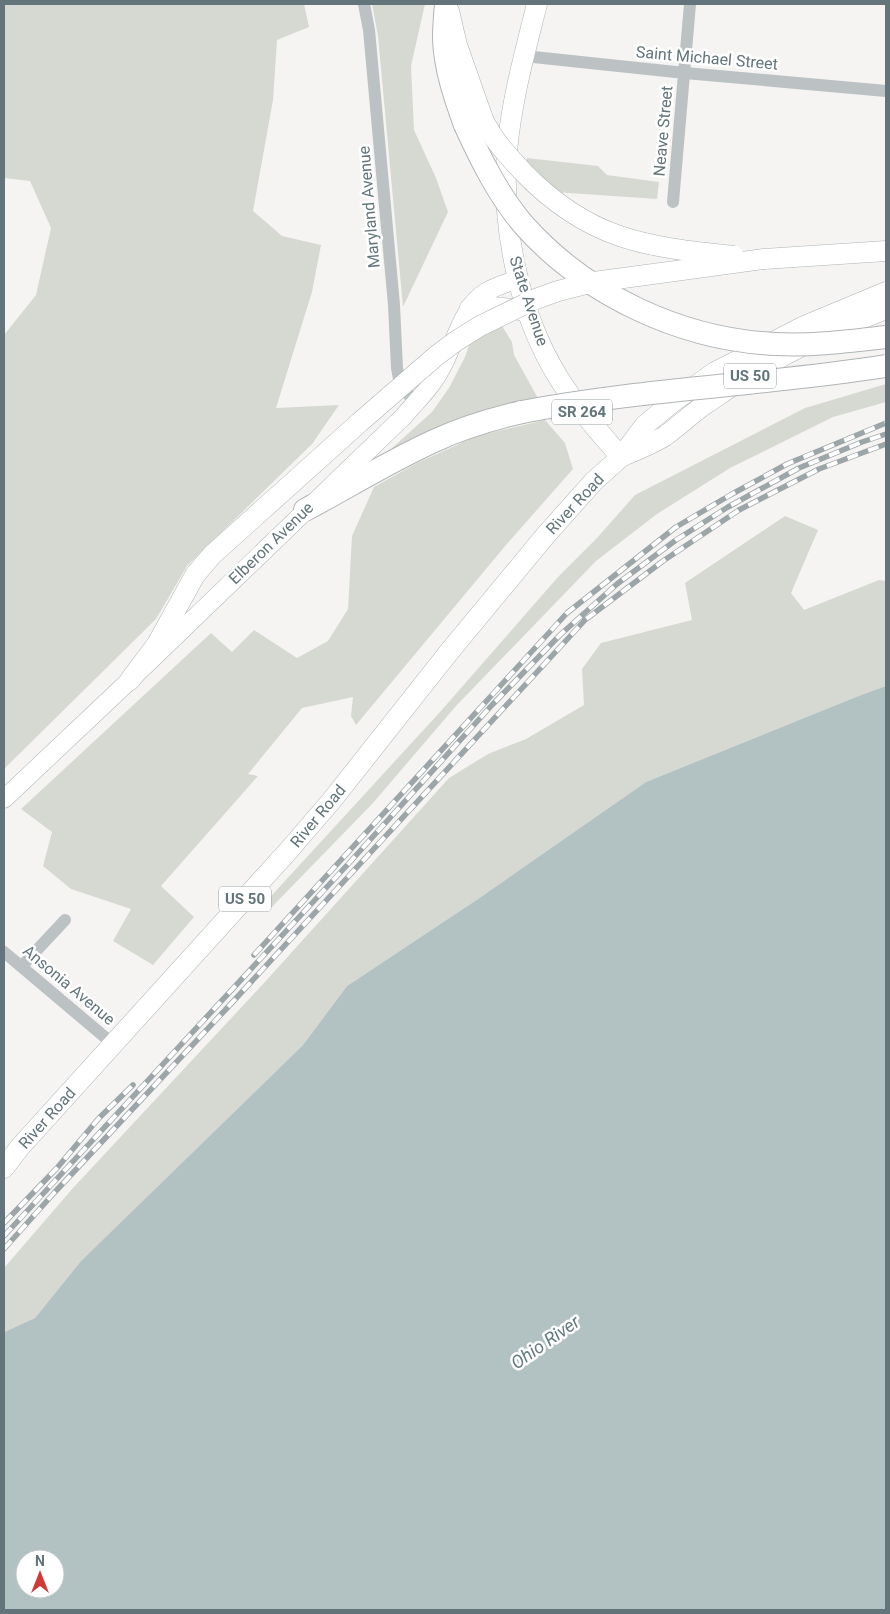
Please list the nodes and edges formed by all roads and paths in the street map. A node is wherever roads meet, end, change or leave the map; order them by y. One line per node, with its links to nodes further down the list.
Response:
1 (364, 4): 19 (street, Maryland Avenue)
2 (447, 4): 8 (highway)
3 (537, 4): 5 (main road, State Avenue / SR 264)
4 (690, 4): 6 (street, Neave Street)
5 (524, 56): 6 (street, Saint Michael Street); 12 (main road, State Avenue / SR 264)
6 (685, 74): 7 (street, Saint Michael Street); 9 (street, Neave Street)
7 (886, 91)
8 (474, 122): 11 (main road, bridge); 17 (highway, bridge)
9 (673, 202)
10 (886, 251): 11 (main road)
11 (764, 259): 22 (main road, bridge)
12 (518, 279): 14 (street, Elberon Avenue); 16 (main road, State Avenue / SR 264)
13 (886, 292): 20 (main road, River Road / US 50)
14 (470, 308): 16 (main road); 19 (street, Elberon Avenue)
15 (886, 309): 20 (main road, River Road / US 50)
16 (528, 311): 20 (main road, State Avenue / SR 264)
17 (886, 337)
18 (886, 366): 21 (highway, bridge)
19 (414, 403): 21 (street, Elberon Avenue)
20 (622, 457): 27 (main road, River Road / US 50)
21 (305, 510): 22 (street, Elberon Avenue)
22 (130, 680): 23 (street, Elberon Avenue)
23 (4, 799)
24 (65, 920): 26 (street)
25 (4, 952): 26 (street, Ansonia Avenue)
26 (22, 966): 27 (street, Ansonia Avenue)
27 (113, 1044): 28 (main road, River Road / US 50)
28 (4, 1168)

